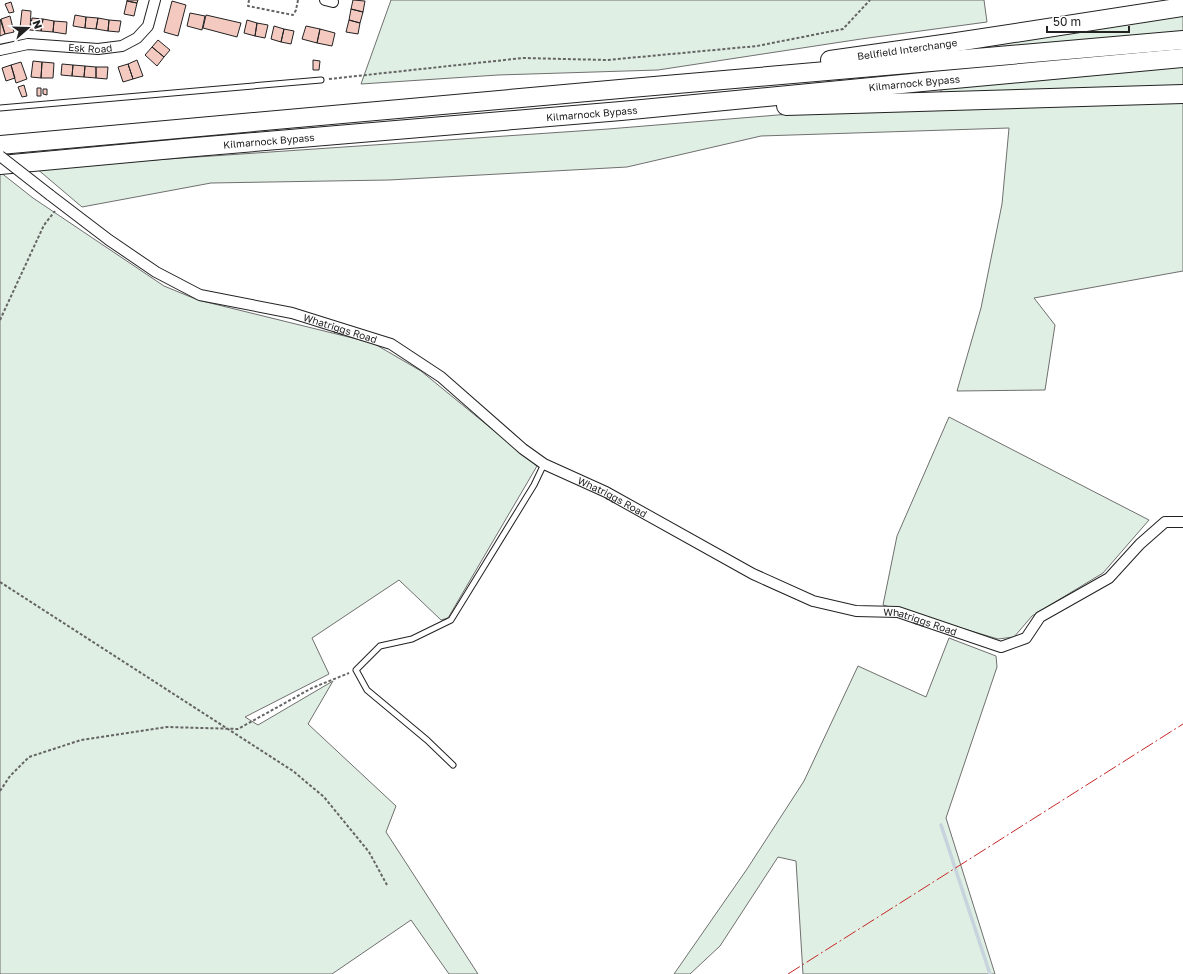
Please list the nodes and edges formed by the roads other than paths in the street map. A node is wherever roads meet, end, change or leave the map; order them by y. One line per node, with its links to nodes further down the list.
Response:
1 (155, 0): 4 (street, Esk Road)
2 (1183, 7): 7 (highway, Bellfield Interchange)
3 (1183, 40): 7 (highway, Kilmarnock Bypass)
4 (0, 50)
5 (1183, 58): 10 (highway, Kilmarnock Bypass)
6 (320, 80): 9 (lane)
7 (631, 88): 11 (highway, Kilmarnock Bypass)
8 (1183, 94): 10 (highway)
9 (0, 108)
10 (621, 111): 13 (highway, Kilmarnock Bypass)
11 (0, 145)
12 (0, 156): 14 (street, Whatriggs Road, bridge)
13 (0, 164)
14 (544, 464): 15 (street, Whatriggs Road); 16 (lane)
15 (1183, 522)
16 (453, 765)

